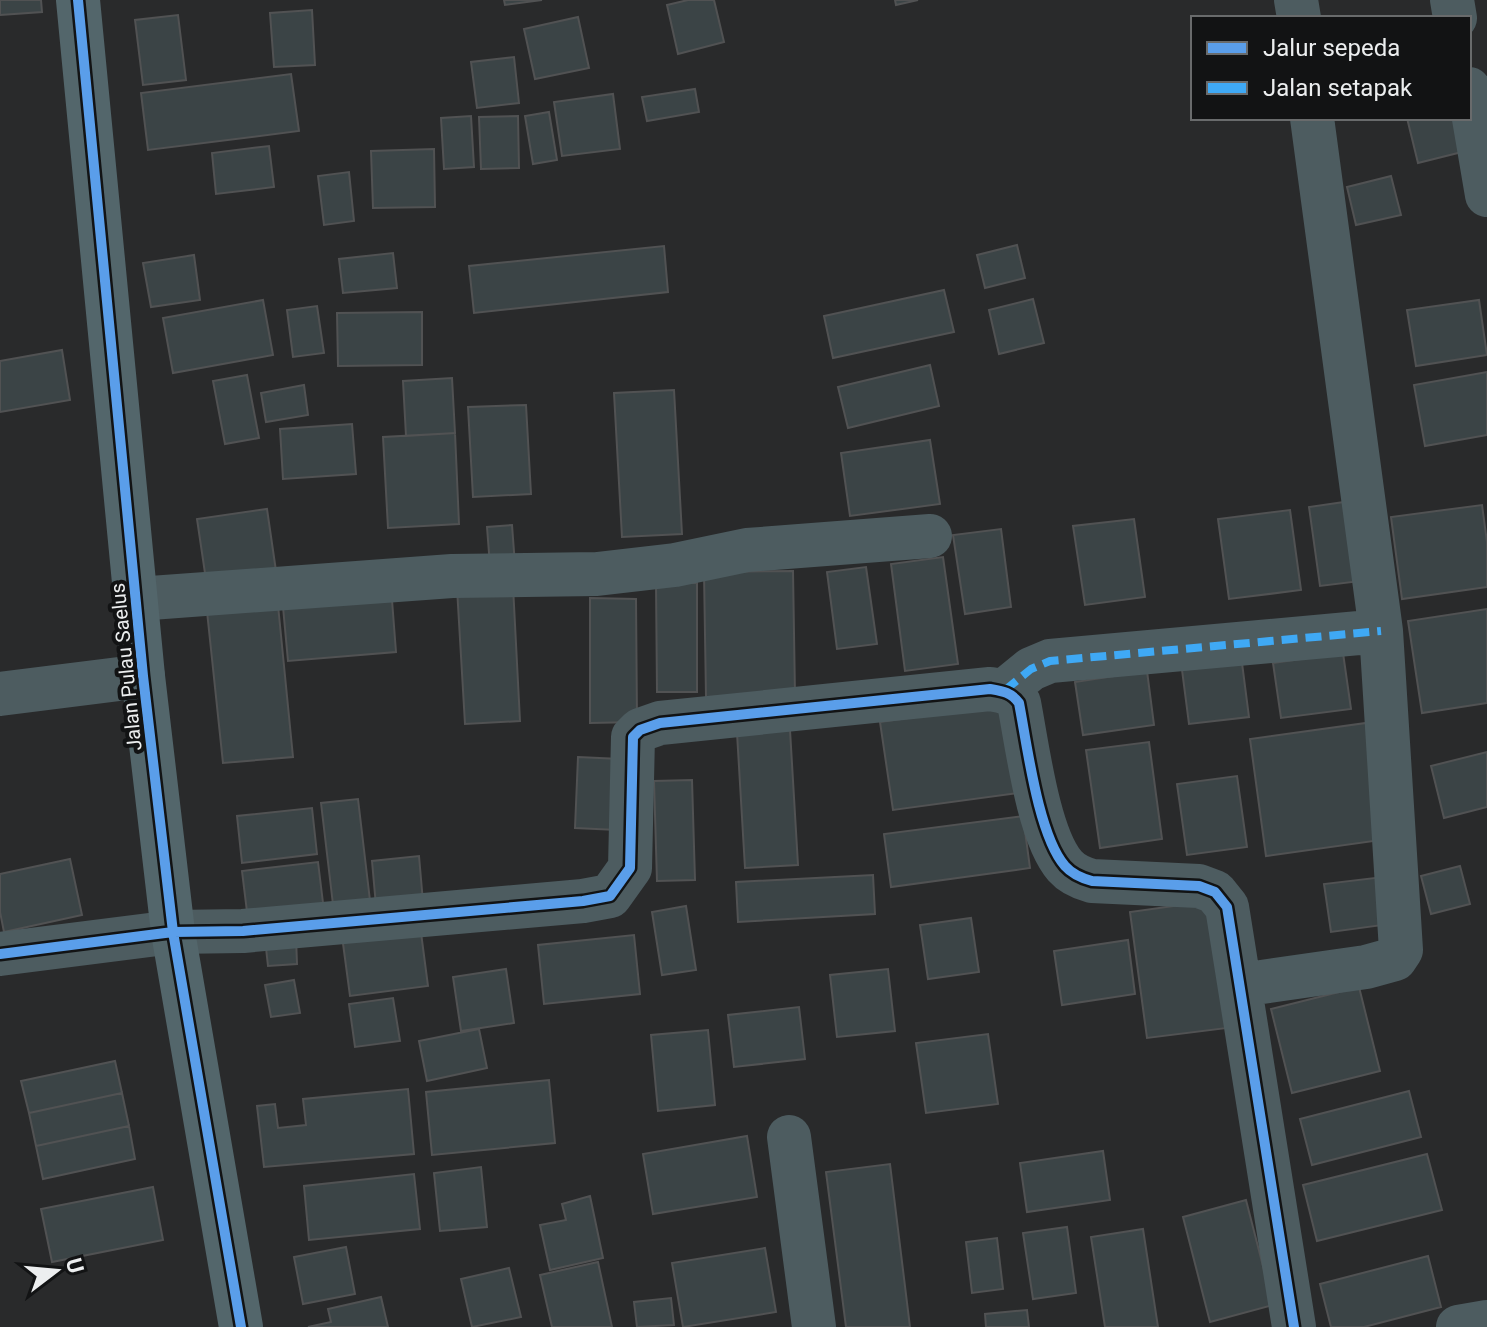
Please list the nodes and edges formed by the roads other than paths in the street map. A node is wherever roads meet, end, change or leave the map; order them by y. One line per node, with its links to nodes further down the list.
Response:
1 (78, 0): 6 (street, Jalan Pulau Saelus)
2 (1471, 101): 4 (street)
3 (1312, 120): 7 (street)
4 (1487, 195)
5 (930, 536): 6 (street)
6 (137, 599): 8 (street, Jalan Pulau Saelus)
7 (1381, 631): 9 (street); 13 (street)
8 (143, 676): 10 (street); 11 (street, Jalan Pulau Saelus)
9 (1004, 691): 11 (street); 13 (street)
10 (0, 694)
11 (173, 932): 12 (street); 16 (street, Jalan Pulau Saelus)
12 (0, 954)
13 (1241, 985): 18 (street)
14 (789, 1137): 17 (street)
15 (1487, 1322): 19 (street)
16 (241, 1327)
17 (814, 1327)
18 (1294, 1327)
19 (1458, 1327)

